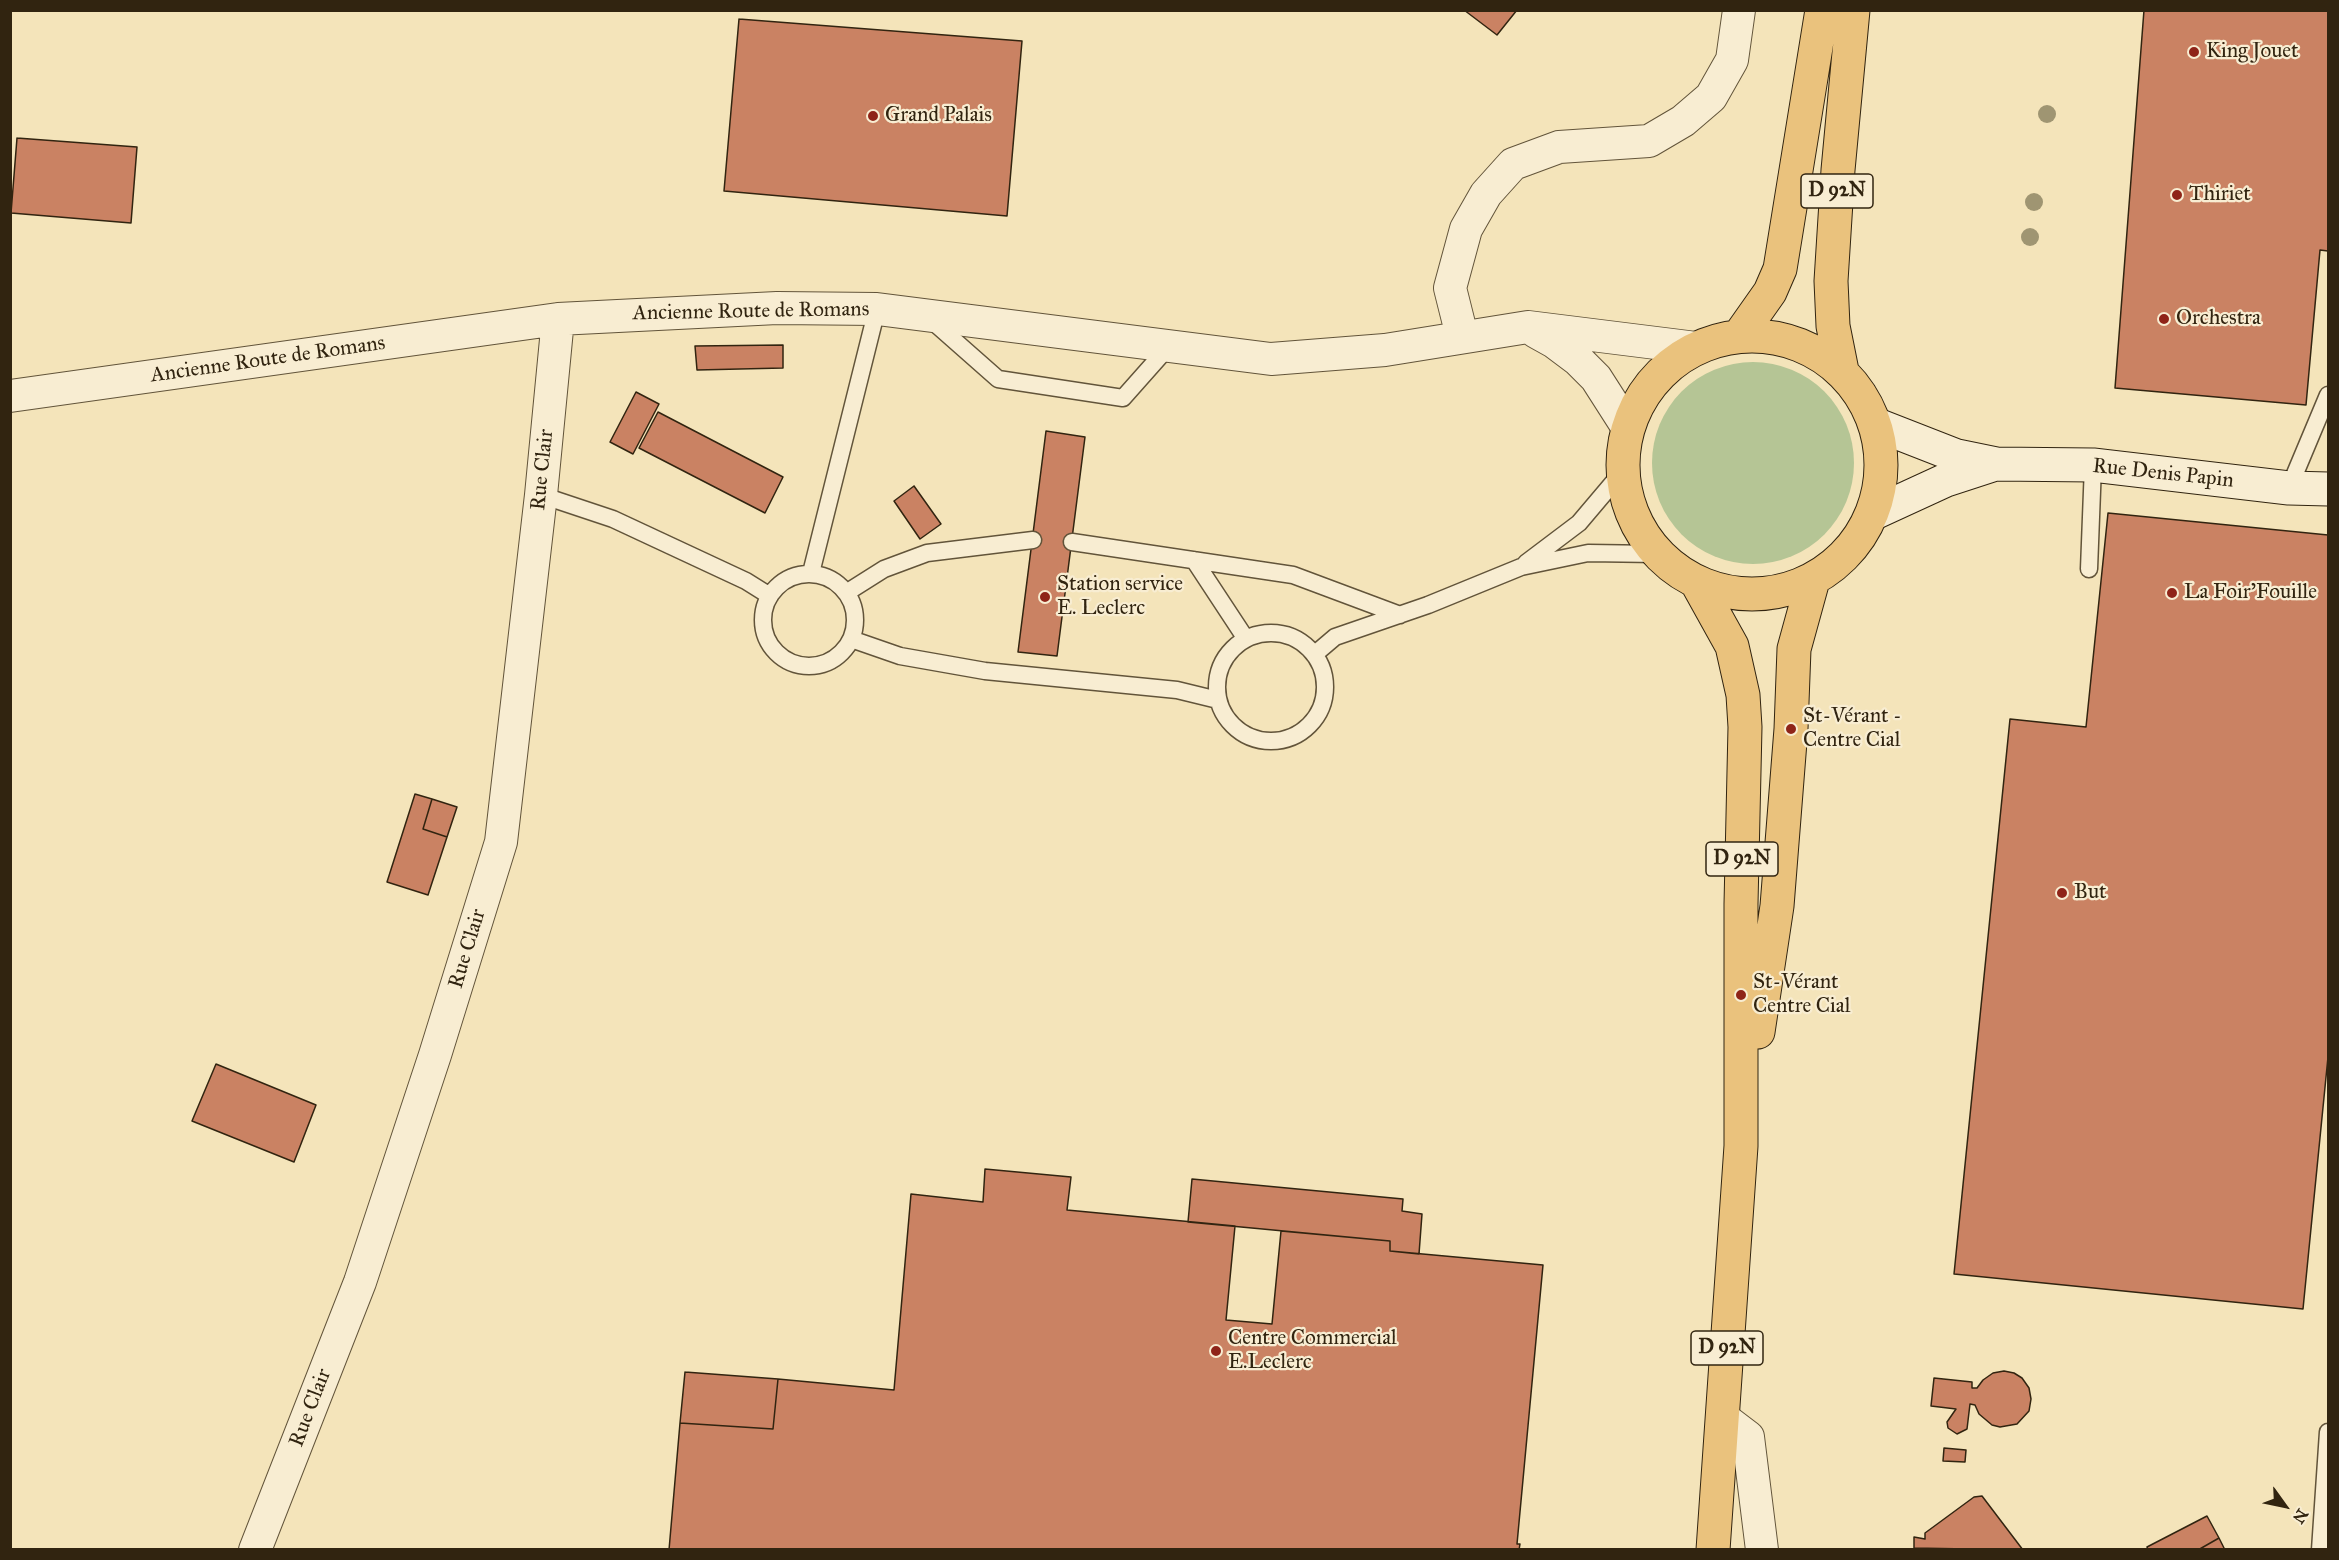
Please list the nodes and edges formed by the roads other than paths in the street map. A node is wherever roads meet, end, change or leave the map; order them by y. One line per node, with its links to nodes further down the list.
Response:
1 (1739, 10): 8 (street)
2 (1822, 10): 9 (main road, D 92N)
3 (1853, 10): 12 (main road, D 92N)
4 (877, 309): 5 (street, Ancienne Route de Romans); 6 (street, Ancienne Route de Romans); 30 (lane)
5 (924, 315): 10 (street, Ancienne Route de Romans); 10 (lane)
6 (558, 319): 14 (street, Ancienne Route de Romans); 22 (street, Rue Clair)
7 (1528, 327): 8 (street, Ancienne Route de Romans); 11 (street, Ancienne Route de Romans); 16 (street)
8 (1462, 336): 10 (street, Ancienne Route de Romans)
9 (1738, 336): 11 (main road); 12 (main road)
10 (1170, 345)
11 (1696, 348): 16 (main road)
12 (1842, 370): 15 (main road)
13 (2328, 395): 20 (lane)
14 (10, 396)
15 (1875, 424): 17 (street); 23 (main road)
16 (1628, 428): 19 (main road)
17 (1996, 464): 18 (street, Rue Denis Papin); 23 (street)
18 (2093, 465): 20 (street, Rue Denis Papin); 29 (lane)
19 (1623, 471): 26 (main road); 28 (lane)
20 (2289, 488): 21 (street, Rue Denis Papin)
21 (2328, 489)
22 (542, 495): 34 (lane); 43 (street, Rue Clair)
23 (1872, 514): 31 (main road)
24 (1033, 540): 33 (lane)
25 (1071, 543): 27 (lane)
26 (1657, 554): 28 (lane); 32 (main road)
27 (1194, 560): 35 (lane); 37 (lane)
28 (1521, 567): 35 (lane)
29 (2089, 569)
30 (811, 573): 33 (lane); 34 (lane)
31 (1813, 580): 32 (main road); 40 (main road, D 92N)
32 (1697, 583): 40 (main road, D 92N)
33 (846, 593): 36 (lane)
34 (770, 596): 36 (lane)
35 (1400, 615): 38 (lane)
36 (851, 639): 39 (lane)
37 (1246, 639): 38 (lane); 39 (lane)
38 (1315, 654): 39 (lane)
39 (1218, 700)
40 (1741, 1146): 41 (main road, D 92N)
41 (1723, 1418): 44 (main road, D 92N); 45 (street)
42 (2328, 1432): 46 (lane)
43 (255, 1550)
44 (1713, 1550)
45 (1762, 1550)
46 (2320, 1550)

